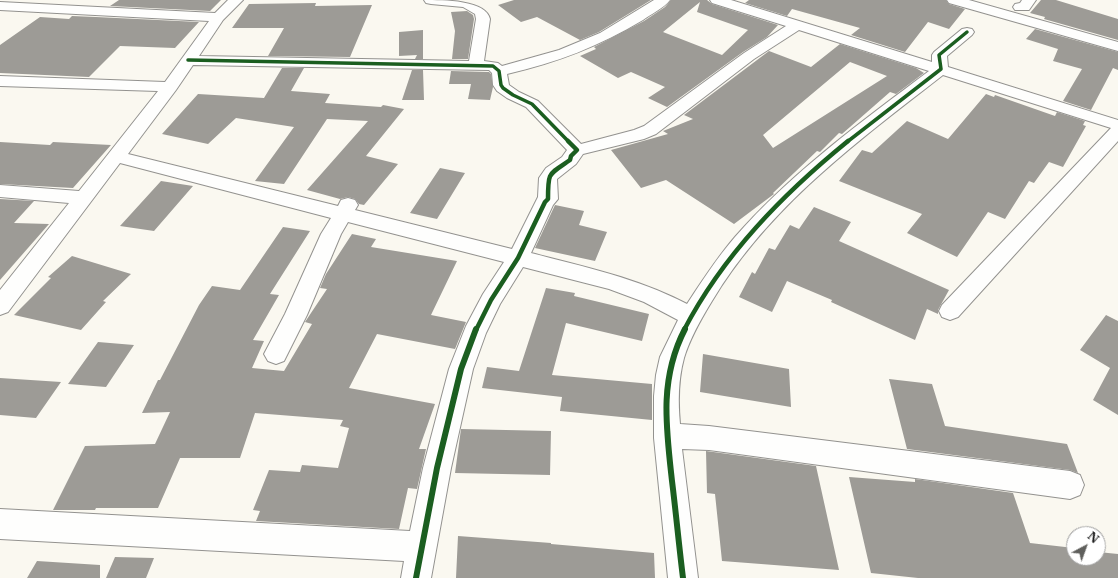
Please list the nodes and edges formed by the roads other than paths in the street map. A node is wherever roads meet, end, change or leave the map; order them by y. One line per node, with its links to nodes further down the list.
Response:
1 (236, 0): 2 (street); 9 (street)
2 (240, 0)
3 (431, 0): 14 (street)
4 (663, 0): 16 (street)
5 (717, 0): 10 (street)
6 (954, 0): 12 (street)
7 (79, 5): 8 (street); 9 (street)
8 (0, 6)
9 (218, 17): 13 (street)
10 (798, 25): 15 (street); 21 (street)
11 (967, 32): 15 (street)
12 (1118, 47)
13 (188, 60): 14 (street); 18 (street)
14 (476, 65): 16 (street)
15 (940, 69): 19 (street); 29 (street)
16 (499, 71): 21 (street)
17 (0, 81): 18 (street)
18 (170, 87): 22 (street)
19 (1118, 125)
20 (1118, 131): 28 (street)
21 (577, 150): 26 (street)
22 (117, 157): 24 (street); 25 (street)
23 (0, 191): 24 (street)
24 (84, 198): 27 (street)
25 (346, 209): 26 (street); 30 (street)
26 (518, 258): 29 (street); 34 (street)
27 (0, 306)
28 (950, 311)
29 (691, 316): 31 (street)
30 (276, 354)
31 (668, 436): 32 (street); 36 (street)
32 (1070, 485)
33 (0, 524): 34 (street)
34 (422, 547): 35 (street)
35 (416, 578)
36 (683, 578)

